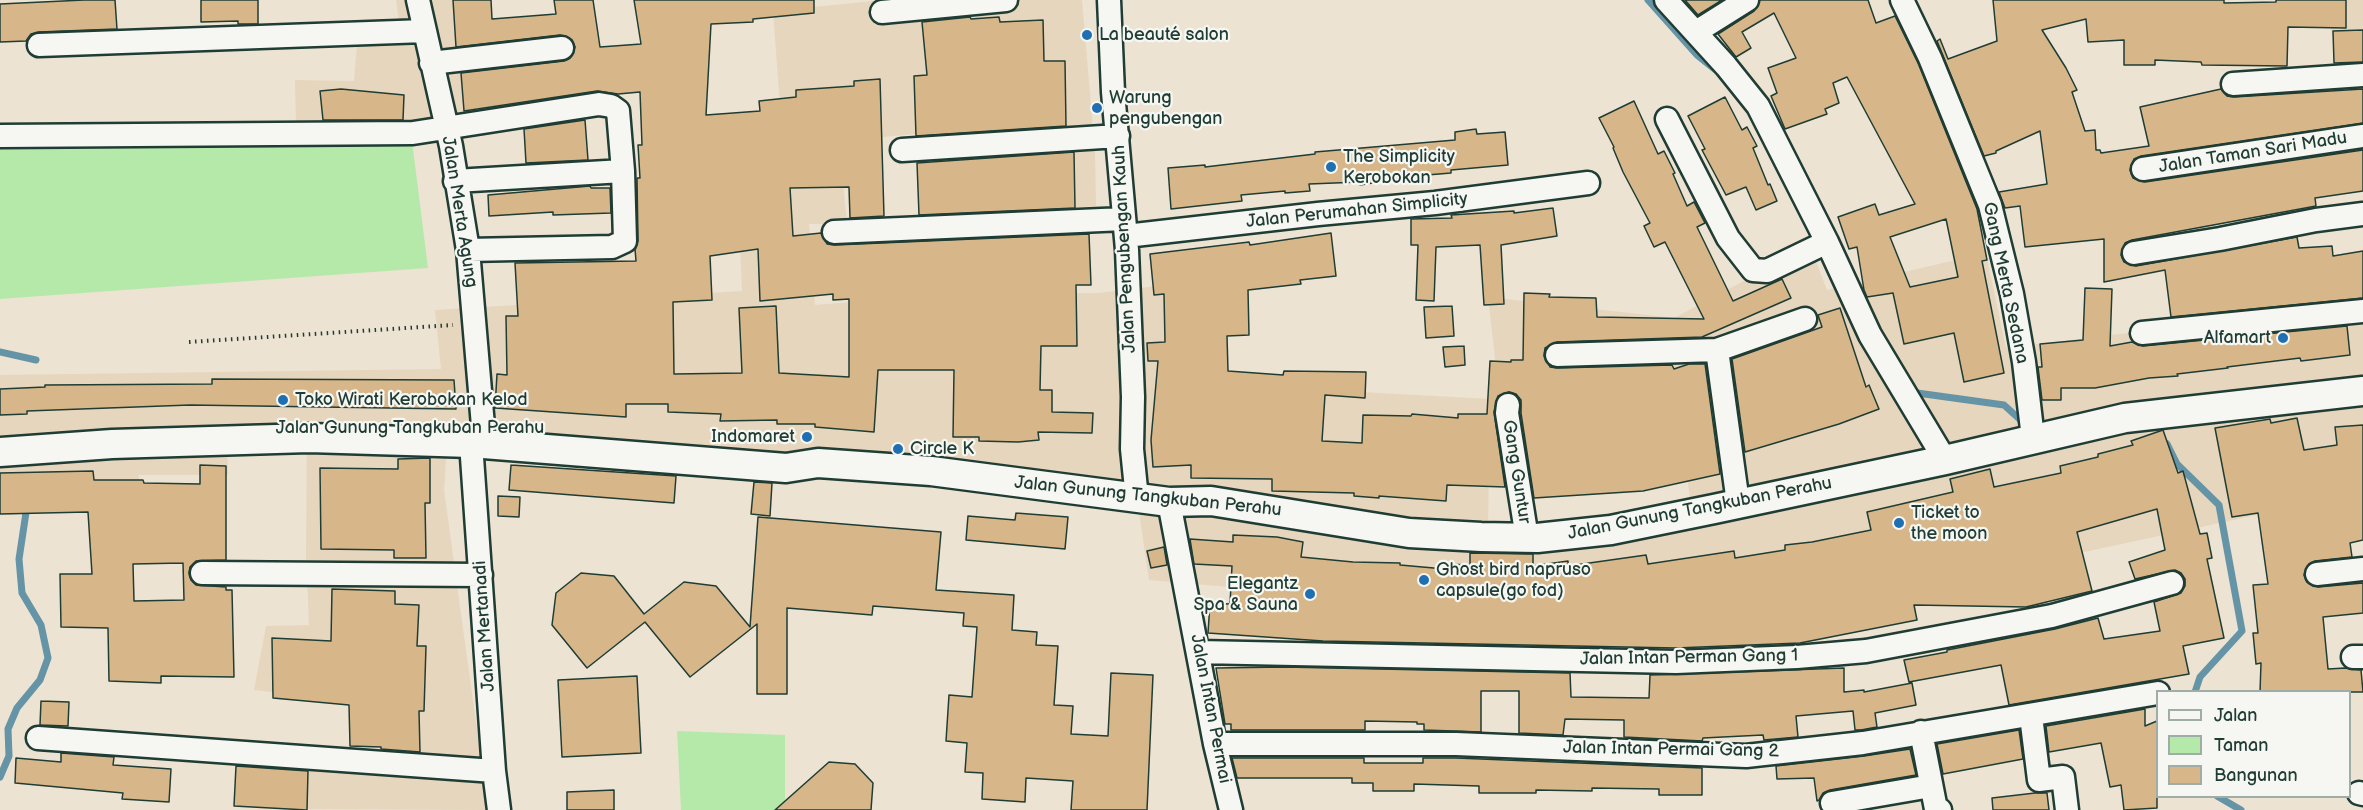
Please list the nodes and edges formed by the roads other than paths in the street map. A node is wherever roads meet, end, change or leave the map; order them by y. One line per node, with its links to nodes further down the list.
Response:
1 (418, 0): 8 (street, Jalan Merta Agung)
2 (1006, 0): 7 (street)
3 (1109, 0): 18 (street, Jalan Pengubengan Kauh)
4 (1666, 0): 9 (street)
5 (1747, 0): 9 (street)
6 (1902, 0): 40 (street, Gang Merta Sedana)
7 (882, 12)
8 (425, 32): 10 (street); 12 (street, Jalan Merta Agung)
9 (1696, 32): 28 (street)
10 (39, 45)
11 (562, 48): 12 (street)
12 (431, 63): 16 (street, Jalan Merta Agung)
13 (2363, 75): 14 (street)
14 (2233, 84)
15 (1667, 119): 28 (street)
16 (445, 128): 17 (street); 22 (street); 23 (street, Jalan Merta Agung)
17 (0, 136)
18 (1118, 136): 20 (street); 26 (street, Jalan Pengubengan Kauh)
19 (2363, 136): 21 (street, Jalan Taman Sari Madu)
20 (902, 150)
21 (2143, 170)
22 (623, 171): 23 (street); 29 (street)
23 (455, 181): 29 (street, Jalan Merta Agung)
24 (1588, 183): 26 (street, Jalan Perumahan Simplicity)
25 (2363, 214): 30 (street)
26 (1125, 228): 27 (street, Jalan Perumahan Simplicity); 43 (street, Jalan Pengubengan Kauh)
27 (834, 232)
28 (1827, 242): 42 (street)
29 (468, 250): 38 (street, Jalan Merta Agung)
30 (2134, 253)
31 (2363, 311): 33 (street)
32 (1804, 319): 34 (street)
33 (2142, 333)
34 (1716, 350): 35 (street); 45 (street)
35 (1557, 355)
36 (2363, 391): 40 (main road, Jalan Gunung Tangkuban Perahu)
37 (1508, 405): 46 (street, Gang Guntur)
38 (477, 434): 39 (main road, Jalan Gunung Tangkuban Perahu); 41 (main road, Jalan Gunung Tangkuban Perahu); 43 (main road, Jalan Gunung Tangkuban Perahu); 50 (street, Jalan Mertanadi)
39 (0, 437)
40 (2033, 438): 42 (main road, Jalan Gunung Tangkuban Perahu)
41 (0, 452)
42 (1945, 460): 45 (main road, Jalan Gunung Tangkuban Perahu)
43 (1137, 499): 44 (main road, Jalan Gunung Tangkuban Perahu)
44 (1169, 502): 46 (main road, Jalan Gunung Tangkuban Perahu); 52 (street, Jalan Intan Permai)
45 (1738, 503): 46 (main road, Jalan Gunung Tangkuban Perahu)
46 (1527, 538)
47 (2363, 569): 49 (street)
48 (202, 573): 50 (street)
49 (2318, 574)
50 (481, 575): 58 (street, Jalan Mertanadi)
51 (2172, 583): 52 (street, Jalan Intan Perman Gang 1)
52 (1199, 652): 57 (street, Jalan Intan Permai)
53 (2156, 694): 54 (street, Jalan Intan Permai Gang 2)
54 (2031, 716): 55 (street, Jalan Intan Permai Gang 2); 64 (street)
55 (1922, 732): 57 (street, Jalan Intan Permai Gang 2); 59 (street)
56 (38, 738): 58 (street)
57 (1215, 744): 62 (street, Jalan Intan Permai)
58 (494, 771): 61 (street, Jalan Mertanadi)
59 (1931, 786): 60 (street); 63 (street)
60 (1832, 803)
61 (499, 810)
62 (1231, 810)
63 (1940, 810)
64 (2067, 810)

